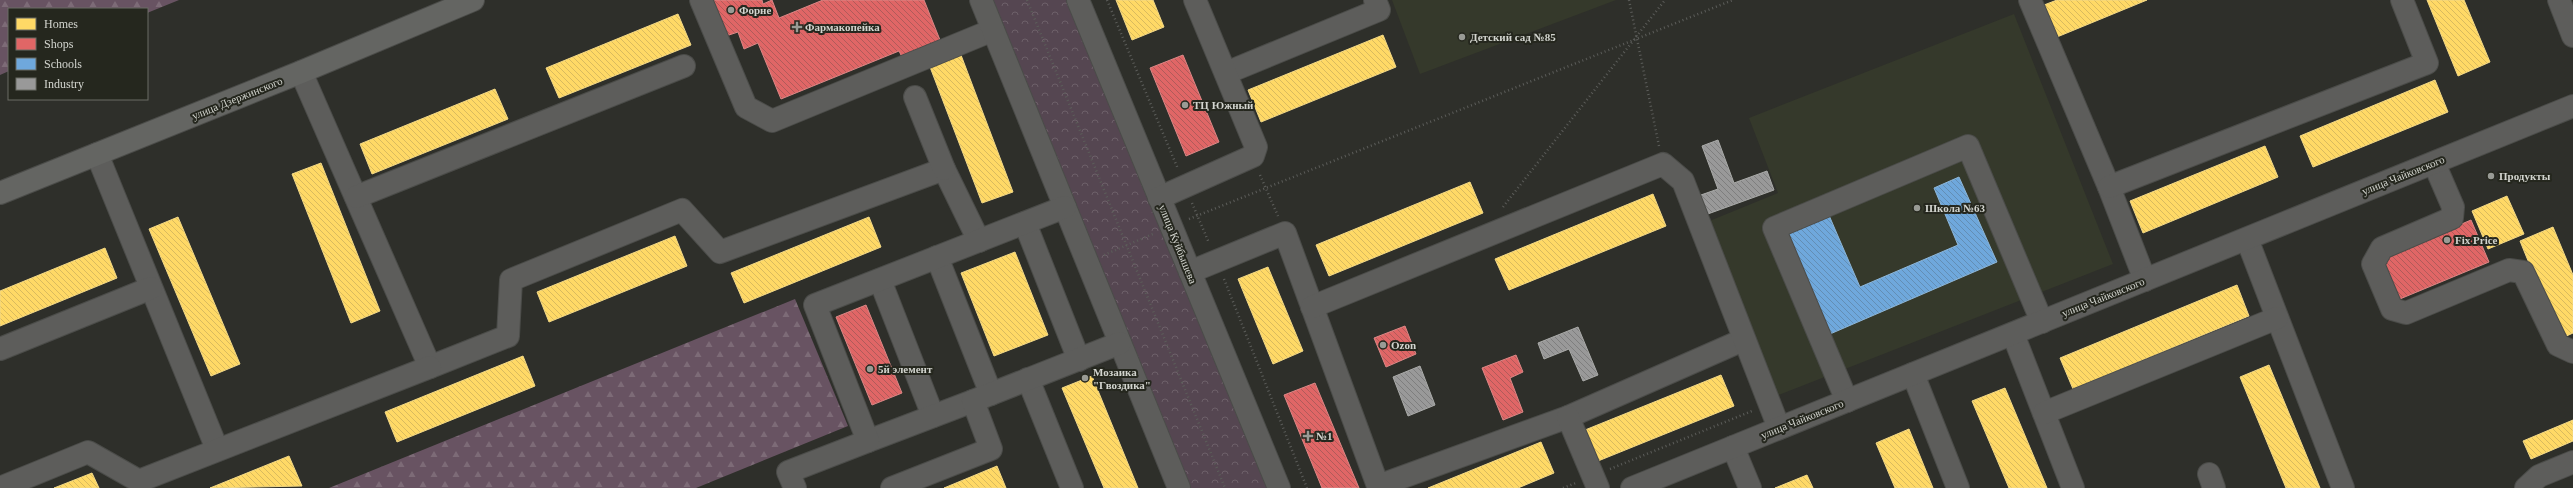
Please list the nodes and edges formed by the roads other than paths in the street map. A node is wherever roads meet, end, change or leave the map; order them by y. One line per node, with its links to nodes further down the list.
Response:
1 (472, 0): 13 (main road, улица Дзержинского)
2 (701, 0): 10 (street)
3 (981, 0): 10 (street)
4 (1078, 0): 23 (street, улица Куйбышева)
5 (1195, 0): 14 (street)
6 (1375, 0): 14 (street)
7 (2030, 0): 20 (street)
8 (2402, 0): 20 (street)
9 (2559, 0): 11 (street)
10 (993, 30): 24 (street)
11 (2573, 36)
12 (684, 66): 22 (street)
13 (301, 72): 17 (main road, улица Дзержинского); 22 (street)
14 (1226, 73): 23 (street)
15 (915, 96): 19 (street)
16 (2573, 106): 18 (street, улица Чайковского)
17 (97, 154): 21 (main road, улица Дзержинского); 32 (street)
18 (2434, 163): 26 (street, улица Чайковского); 40 (street)
19 (944, 169): 27 (street); 42 (street)
20 (2109, 187): 31 (street)
21 (0, 193)
22 (356, 197): 42 (street)
23 (1159, 198): 29 (street, улица Куйбышева)
24 (1065, 207): 25 (street); 38 (street)
25 (1025, 223): 27 (street); 41 (street)
26 (2247, 239): 31 (street, улица Чайковского); 34 (street)
27 (979, 241): 28 (street)
28 (937, 257): 30 (street); 45 (street)
29 (1190, 272): 33 (street); 61 (street, улица Куйбышева)
30 (880, 280): 48 (street); 51 (street)
31 (2145, 280): 35 (street, улица Чайковского)
32 (151, 288): 39 (street); 53 (street)
33 (1312, 307): 37 (street); 49 (street)
34 (2277, 318): 47 (street); 66 (street)
35 (2042, 322): 36 (street, улица Чайковского); 46 (street)
36 (2013, 334): 43 (street, улица Чайковского); 47 (street)
37 (1743, 340): 49 (street); 50 (street)
38 (1120, 344): 41 (street); 60 (street)
39 (0, 349)
40 (2573, 352)
41 (1079, 360): 44 (street)
42 (430, 367): 53 (street)
43 (1914, 374): 46 (street, улица Чайковского); 64 (street)
44 (1028, 380): 45 (street); 59 (street)
45 (982, 398): 48 (street); 58 (street)
46 (1848, 401): 50 (street, улица Чайковского)
47 (2044, 413): 65 (street)
48 (933, 416): 51 (street)
49 (1568, 417): 55 (street)
50 (1779, 428): 52 (street, улица Чайковского)
51 (868, 441): 57 (street)
52 (1734, 447): 62 (street, улица Чайковского); 63 (street)
53 (217, 449): 56 (street)
54 (2573, 462): 67 (street)
55 (1595, 482)
56 (0, 488)
57 (795, 488)
58 (892, 488)
59 (1072, 488)
60 (1179, 488)
61 (1279, 488)
62 (1632, 488)
63 (1750, 488)
64 (1958, 488)
65 (2073, 488)
66 (2343, 488)
67 (2526, 488)

